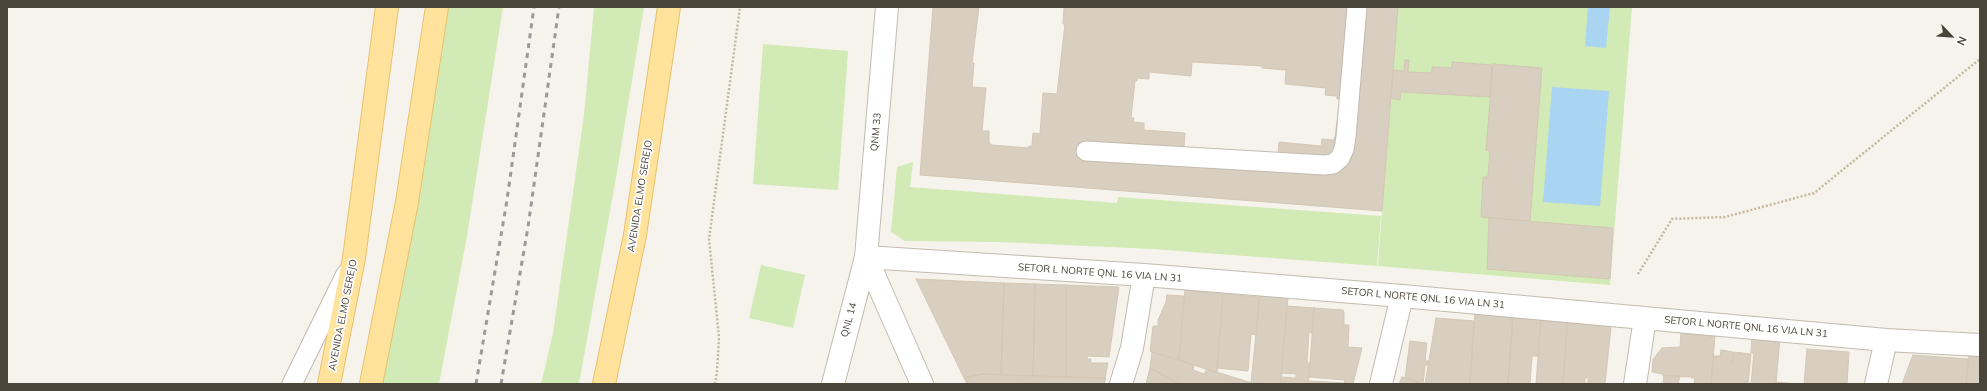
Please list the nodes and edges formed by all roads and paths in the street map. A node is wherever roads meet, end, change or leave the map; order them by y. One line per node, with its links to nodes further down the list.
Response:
1 (387, 7): 10 (main road, AVENIDA ELMO SEREJO)
2 (437, 7): 19 (main road)
3 (669, 7): 20 (main road, AVENIDA ELMO SEREJO)
4 (740, 7): 21 (path)
5 (887, 7): 9 (street, QNM 33)
6 (1357, 7): 8 (lane)
7 (1980, 59): 11 (path)
8 (1086, 151)
9 (866, 257): 12 (street, SETOR L NORTE QNL 16 VIA LN 31); 22 (street, QNL 14); 23 (street)
10 (354, 258): 17 (lane); 18 (main road, AVENIDA ELMO SEREJO)
11 (1638, 274)
12 (1144, 275): 13 (street, SETOR L NORTE QNL 16 VIA LN 31); 24 (street)
13 (1402, 296): 14 (street, SETOR L NORTE QNL 16 VIA LN 31); 25 (street)
14 (1645, 318): 15 (street, SETOR L NORTE QNL 16 VIA LN 31); 26 (street)
15 (1886, 340): 16 (street, SETOR L NORTE QNL 16 VIA LN 31); 27 (street)
16 (1980, 345)
17 (292, 384)
18 (329, 384)
19 (371, 384)
20 (604, 384)
21 (715, 384)
22 (833, 384)
23 (922, 384)
24 (1120, 384)
25 (1381, 384)
26 (1635, 384)
27 (1876, 384)

